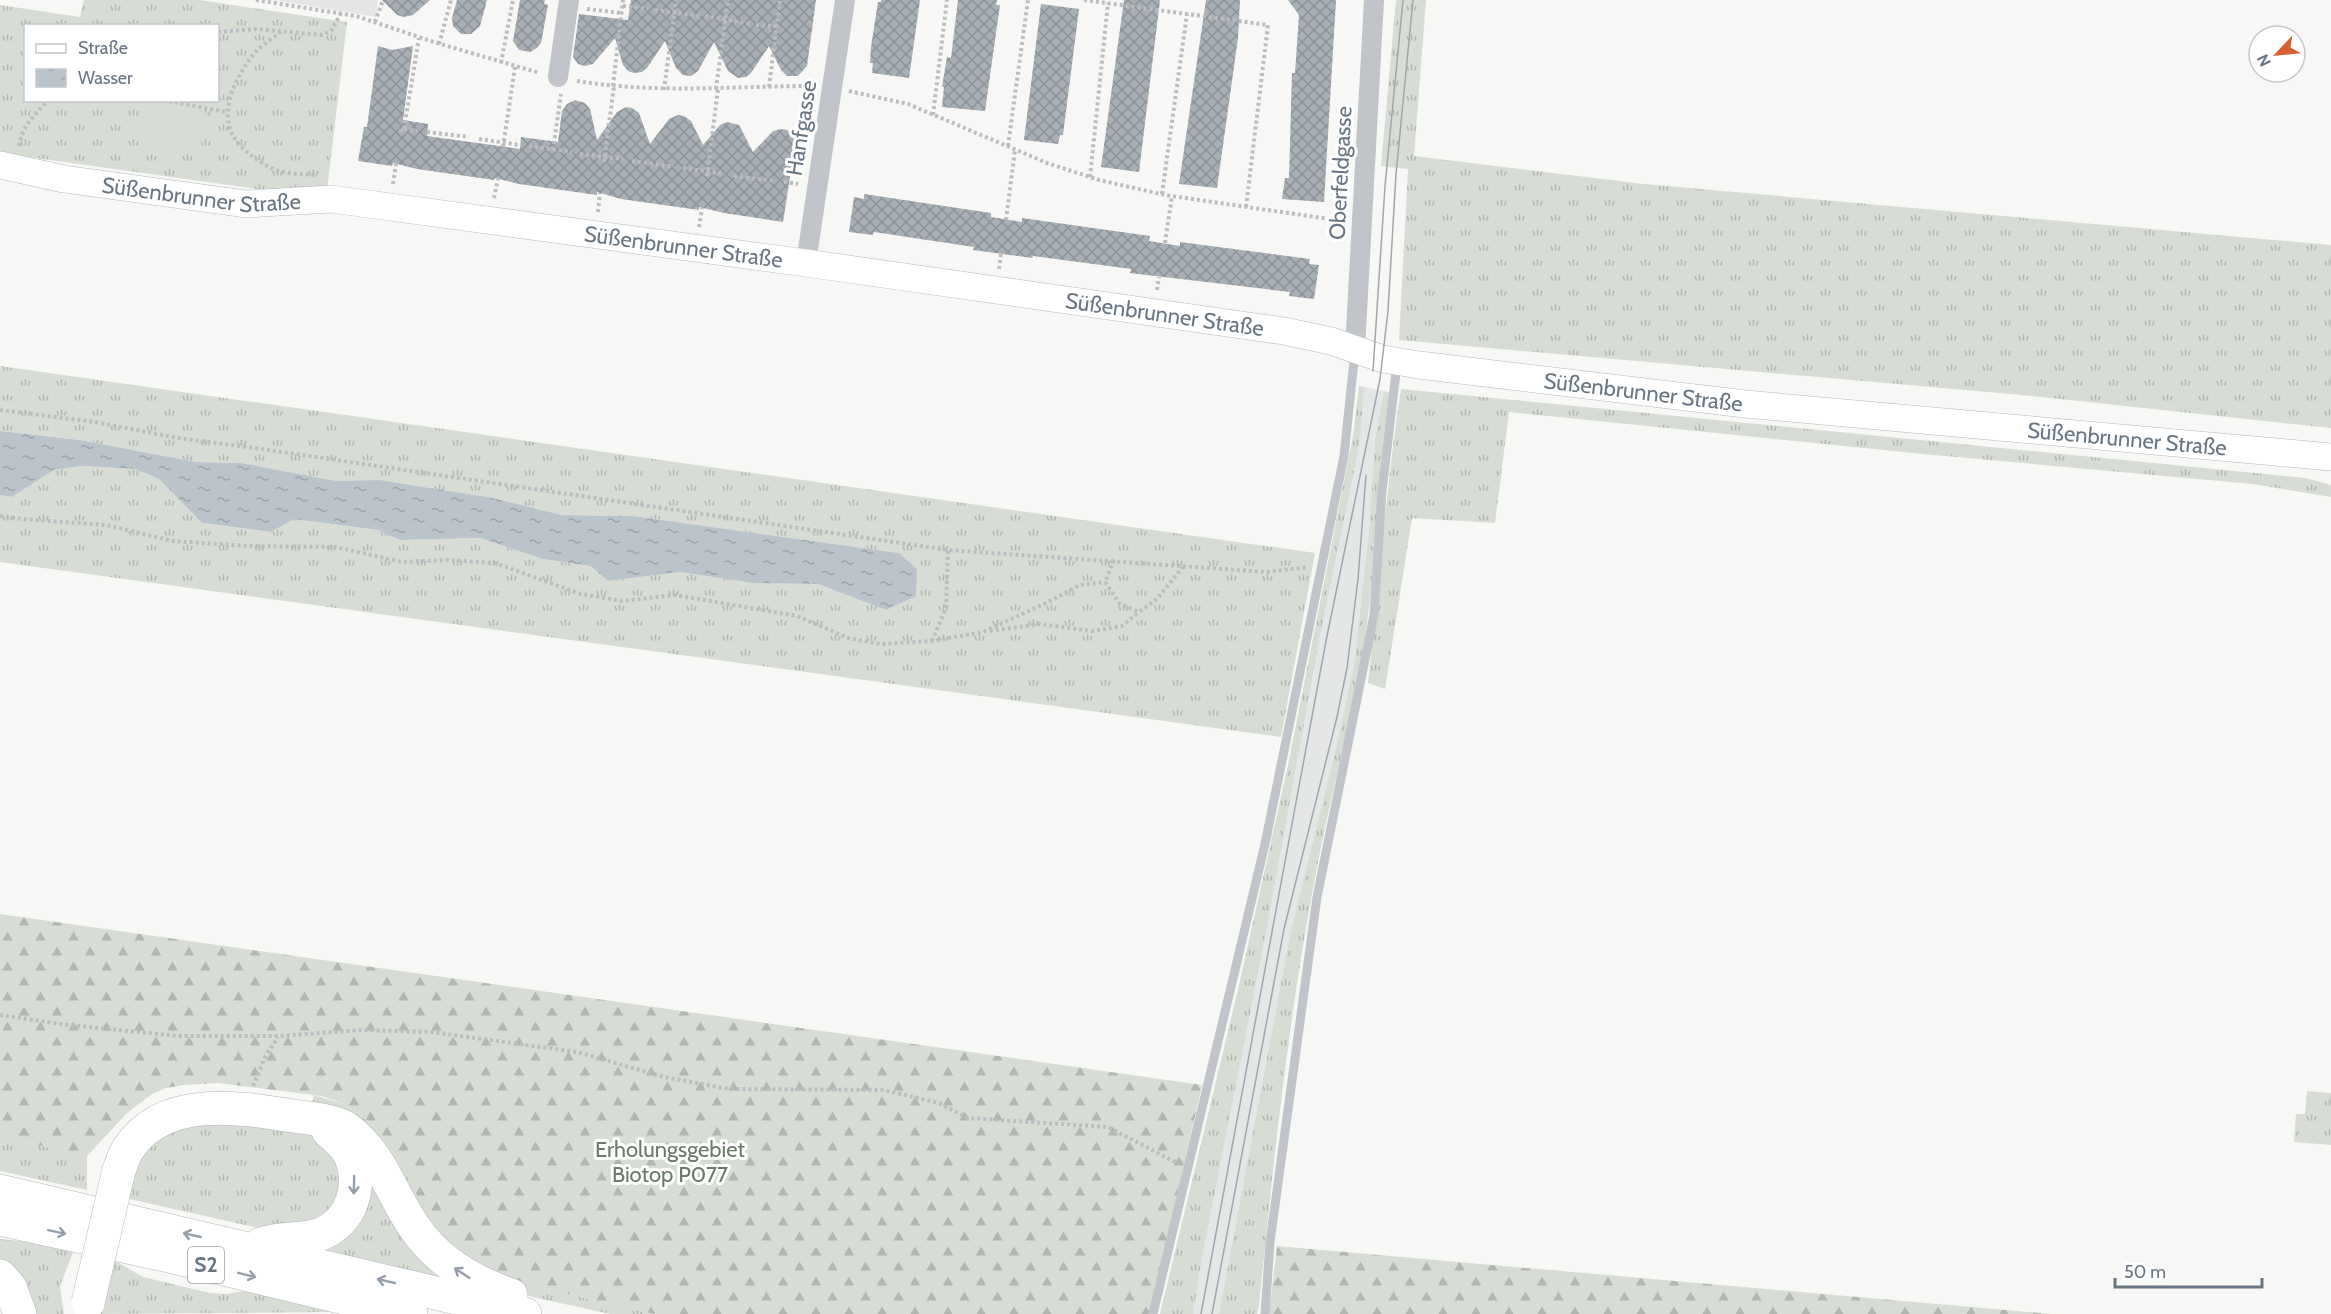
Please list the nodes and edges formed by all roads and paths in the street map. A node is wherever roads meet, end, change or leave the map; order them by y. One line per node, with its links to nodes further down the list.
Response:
1 (383, 0): 22 (path)
2 (451, 0): 27 (path)
3 (513, 0): 28 (path)
4 (569, 0): 30 (street)
5 (623, 0): 15 (path)
6 (676, 0): 18 (path)
7 (728, 0): 21 (path)
8 (780, 0): 23 (path)
9 (845, 0): 75 (street, Hanfgasse)
10 (947, 0): 36 (path)
11 (1028, 0): 44 (path)
12 (1084, 0): 14 (path)
13 (1374, 0): 79 (street, Oberfeldgasse)
14 (1108, 3): 20 (path); 60 (path)
15 (623, 6): 16 (path); 50 (path)
16 (648, 9)
17 (655, 10): 18 (path)
18 (674, 12): 21 (path); 32 (path)
19 (341, 13): 25 (path)
20 (1187, 14): 65 (path); 68 (path)
21 (725, 19): 23 (path); 56 (path)
22 (375, 22)
23 (777, 26): 31 (path)
24 (219, 32): 25 (path)
25 (281, 32): 35 (path)
26 (419, 38): 37 (path)
27 (439, 44)
28 (501, 63)
29 (514, 67): 41 (path)
30 (560, 83): 45 (path)
31 (769, 87)
32 (664, 90)
33 (47, 102): 49 (path)
34 (174, 102): 35 (path)
35 (226, 112): 58 (path)
36 (933, 115)
37 (418, 130)
38 (427, 132): 39 (path)
39 (470, 137)
40 (479, 139): 41 (path)
41 (503, 145): 42 (path)
42 (520, 145)
43 (529, 146): 45 (path)
44 (1008, 146)
45 (553, 150): 47 (path)
46 (1015, 150): 71 (path)
47 (572, 152)
48 (580, 154): 50 (path)
49 (9, 157): 75 (street, Süßenbrunner Straße)
50 (604, 159): 51 (path)
51 (622, 159)
52 (632, 161): 54 (path)
53 (396, 164): 63 (path)
54 (674, 167)
55 (683, 168): 56 (path)
56 (707, 174): 57 (path)
57 (725, 174)
58 (325, 176)
59 (734, 176): 62 (path)
60 (1090, 177)
61 (498, 178): 67 (path)
62 (776, 181)
63 (393, 183)
64 (600, 193): 70 (path)
65 (1162, 194)
66 (1172, 196): 73 (path)
67 (494, 198)
68 (1246, 207)
69 (702, 208): 72 (path)
70 (598, 213)
71 (1006, 220)
72 (699, 228)
73 (1165, 243)
74 (1001, 254): 76 (path)
75 (806, 263): 79 (street, Süßenbrunner Straße)
76 (999, 270)
77 (1159, 277): 78 (path)
78 (1156, 294)
79 (1355, 349): 80 (street, Süßenbrunner Straße); 86 (lane)
80 (1398, 362): 82 (street, Süßenbrunner Straße); 106 (lane)
81 (0, 410): 84 (path)
82 (2331, 457)
83 (0, 516): 91 (path)
84 (948, 550): 85 (path); 91 (path)
85 (1114, 560): 87 (path); 88 (path)
86 (1323, 565): 87 (path); 96 (lane)
87 (1184, 566): 89 (path)
88 (1105, 582): 89 (path); 90 (path)
89 (1139, 612): 90 (path)
90 (983, 632): 91 (path)
91 (932, 641)
92 (0, 1015): 93 (path)
93 (279, 1036): 94 (path); 96 (path)
94 (250, 1091)
95 (315, 1120): 99 (highway, one-way to 99); 101 (highway, bridge); 104 (highway, one-way to 95)
96 (1187, 1170): 105 (lane)
97 (0, 1191): 99 (highway, S2, one-way to 97)
98 (0, 1219): 103 (highway, S2, one-way to 103)
99 (249, 1248): 104 (highway, S2, one-way to 99)
100 (0, 1276): 102 (highway)
101 (87, 1308)
102 (20, 1314)
103 (411, 1314)
104 (526, 1314)
105 (1153, 1314)
106 (1265, 1314)

